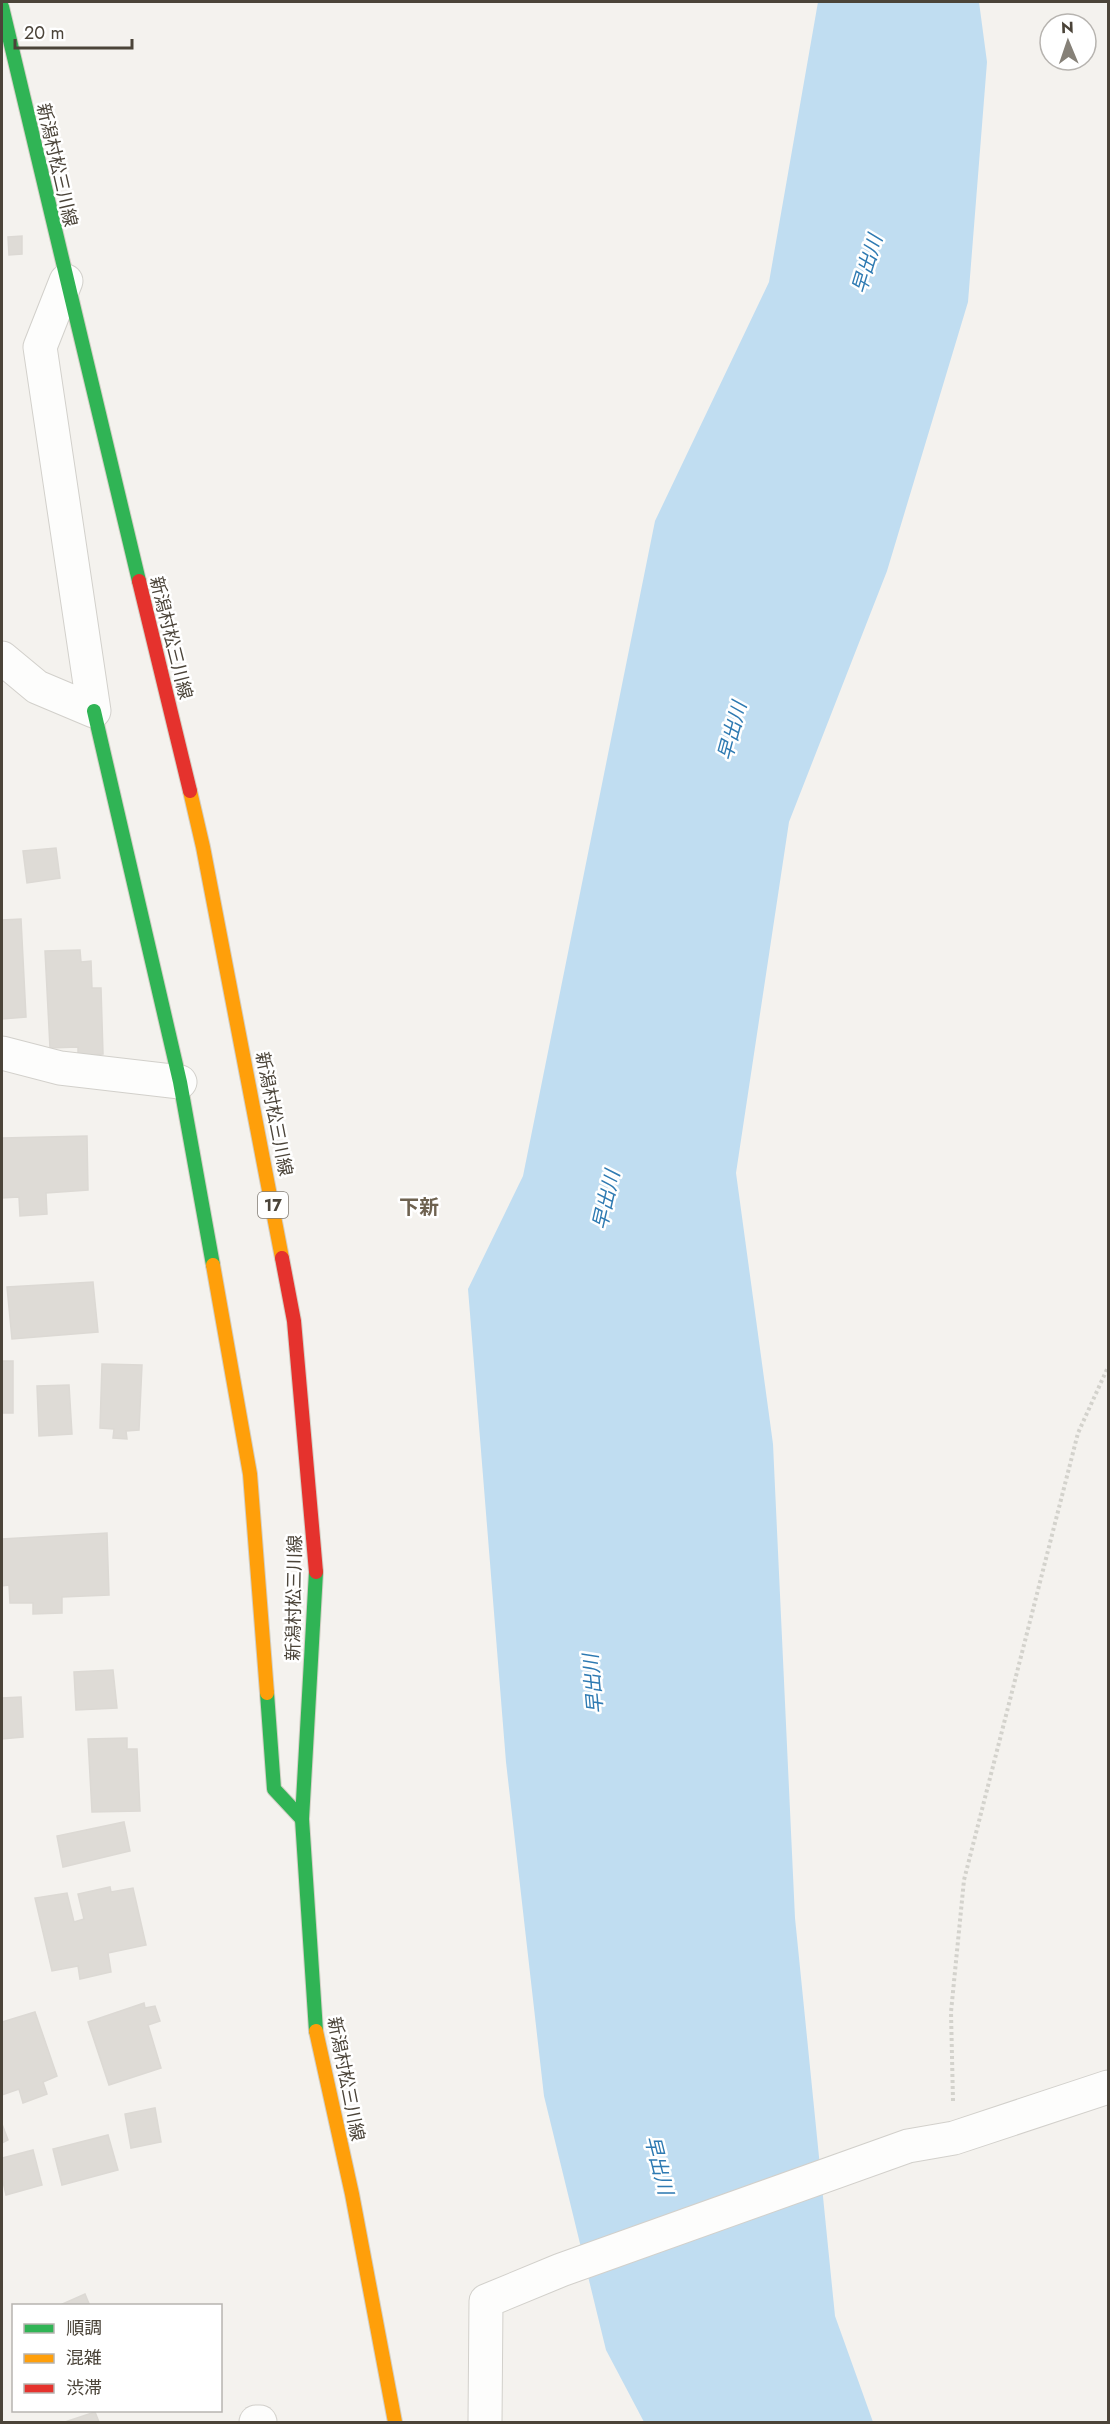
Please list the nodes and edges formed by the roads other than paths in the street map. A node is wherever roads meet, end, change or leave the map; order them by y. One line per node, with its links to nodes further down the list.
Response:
1 (2, 7): 2 (main road, 新潟村松三川線 / 17)
2 (66, 280): 4 (street); 7 (main road, 新潟村松三川線 / 17)
3 (2, 658): 4 (street)
4 (93, 711): 6 (main road)
5 (2, 1053): 6 (street)
6 (180, 1082): 7 (main road)
7 (303, 1819): 9 (main road, 新潟村松三川線 / 17)
8 (1108, 2087): 10 (street)
9 (394, 2422)
10 (485, 2422)

